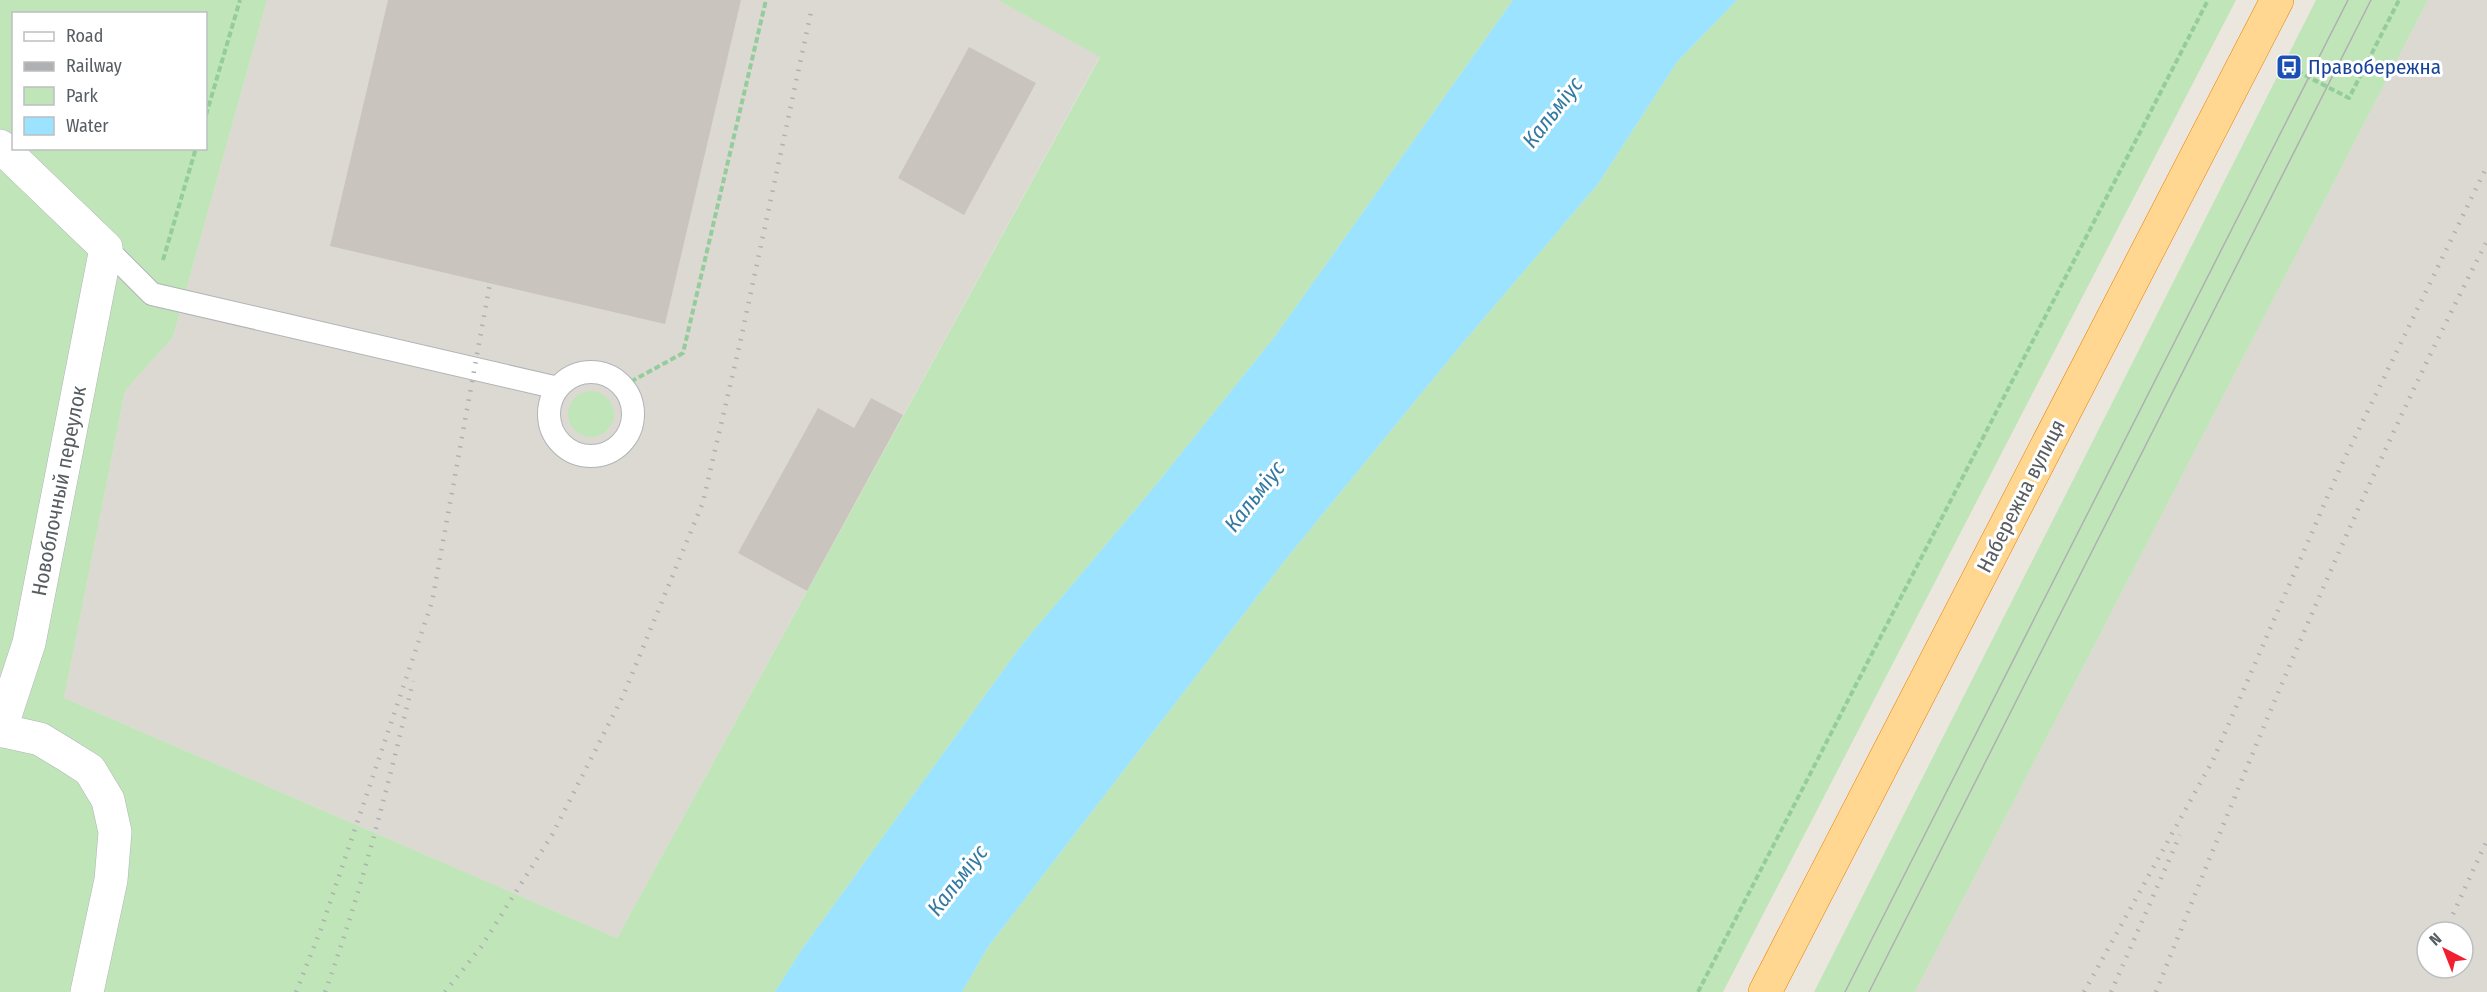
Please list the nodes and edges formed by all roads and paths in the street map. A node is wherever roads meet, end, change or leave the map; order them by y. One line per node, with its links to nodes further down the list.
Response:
1 (240, 0): 7 (path)
2 (766, 0): 12 (path)
3 (2208, 0): 16 (path)
4 (2277, 0): 17 (highway, Набережна вулиця)
5 (2399, 0): 6 (path)
6 (2289, 67)
7 (207, 112)
8 (0, 146): 10 (street)
9 (195, 150): 11 (path)
10 (106, 248): 11 (lane); 14 (street, Новоблочный переулок)
11 (152, 294): 13 (lane)
12 (623, 386): 13 (lane); 13 (lane)
13 (558, 388)
14 (0, 730): 15 (street)
15 (87, 992)
16 (1698, 992)
17 (1765, 992)

